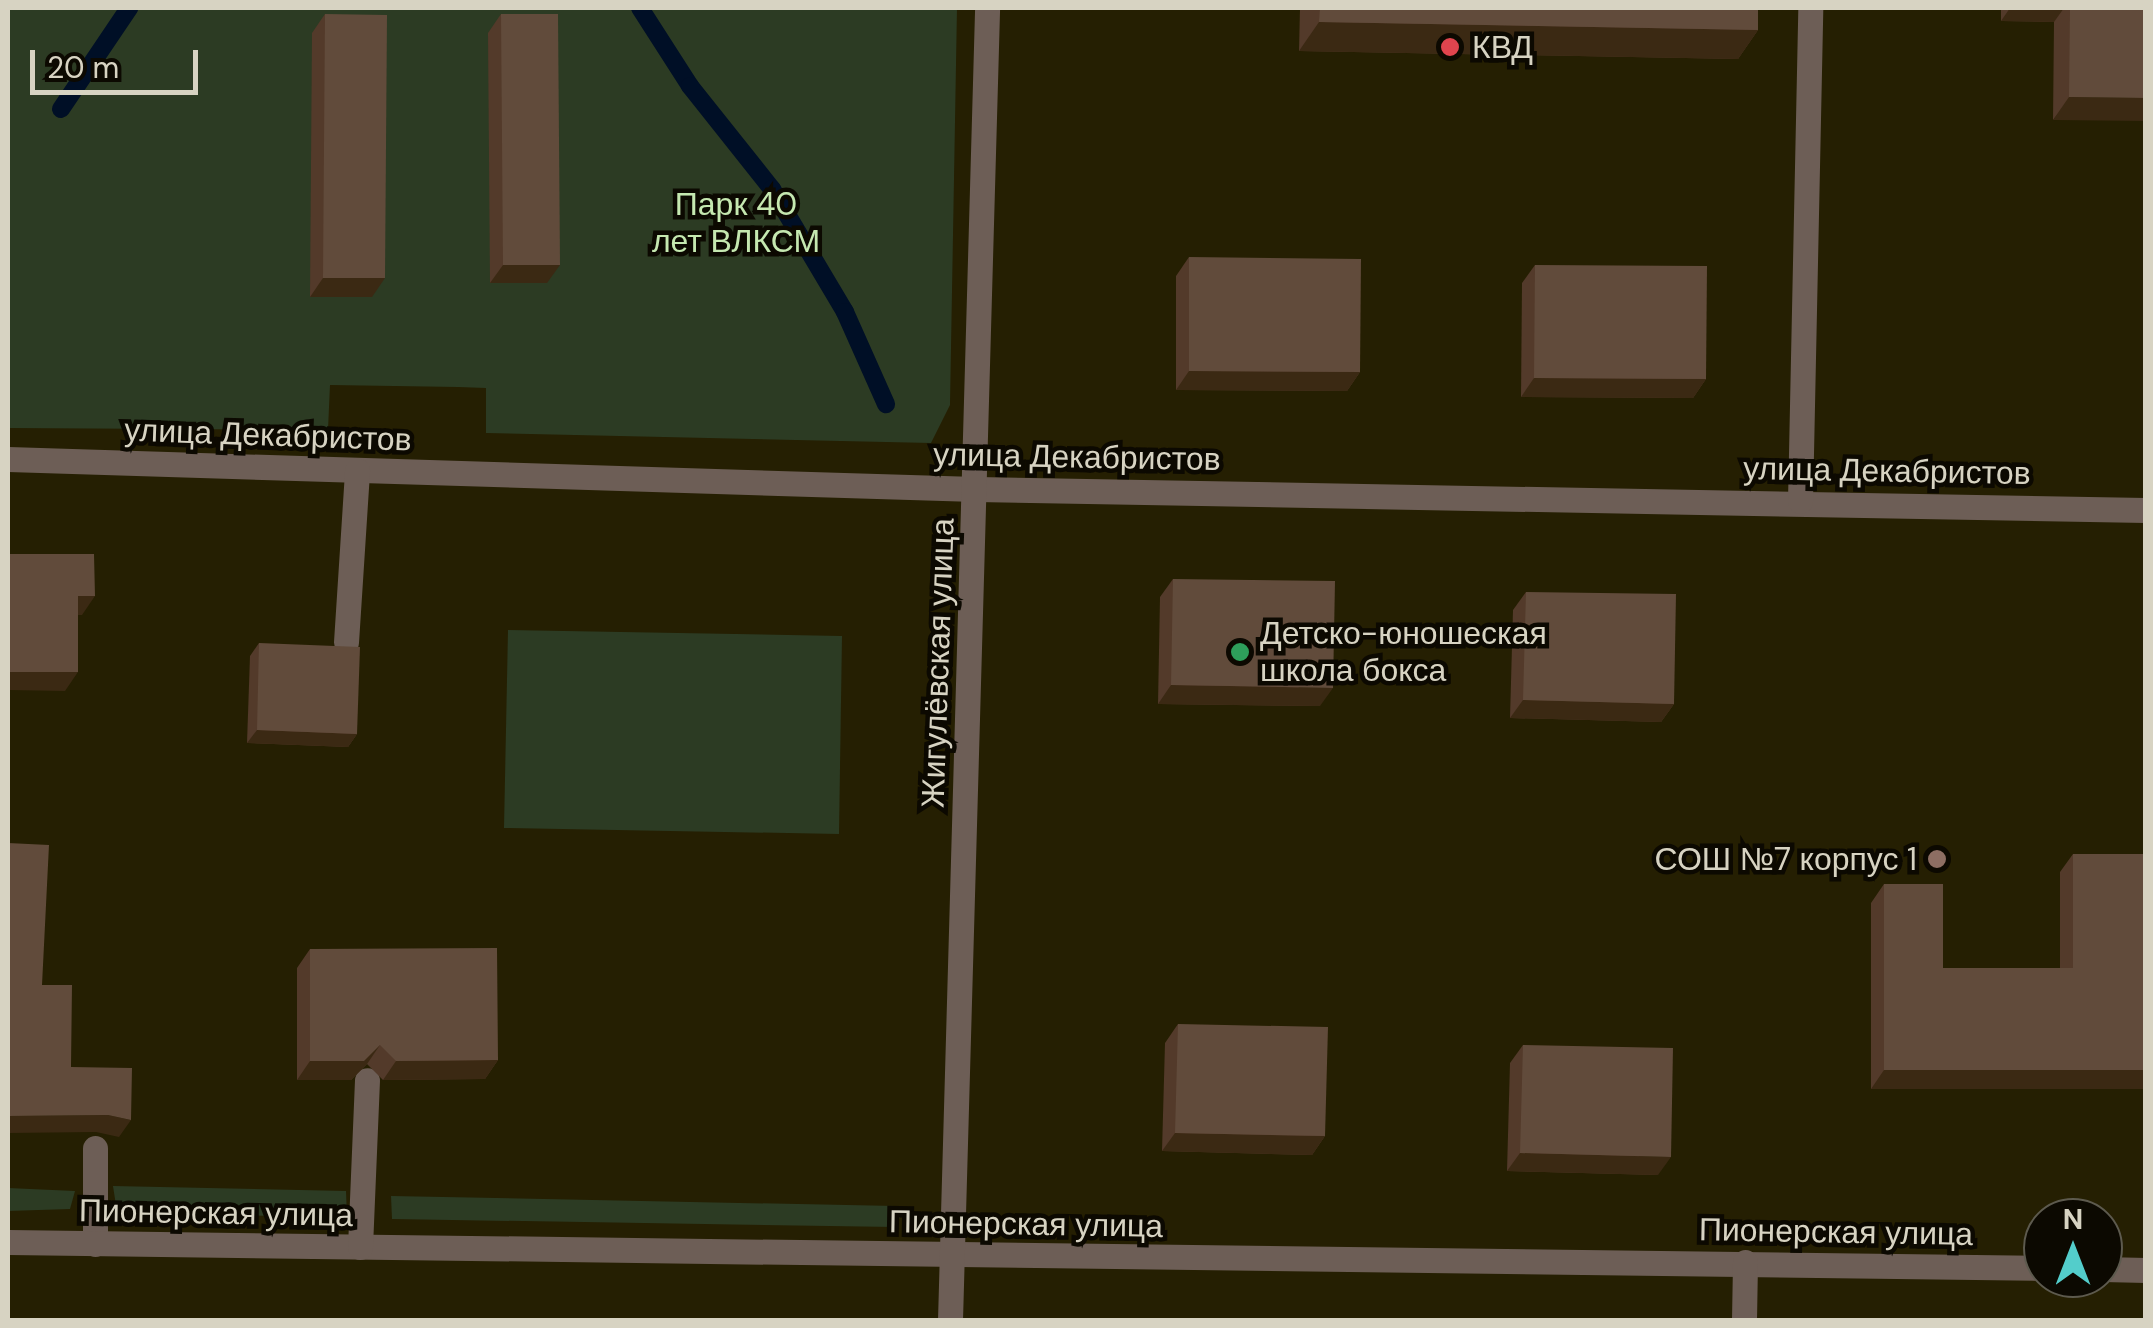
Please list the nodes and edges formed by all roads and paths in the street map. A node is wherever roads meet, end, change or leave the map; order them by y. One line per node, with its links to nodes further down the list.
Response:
1 (987, 8): 5 (street, Жигулёвская улица)
2 (1810, 8): 6 (street)
3 (8, 460): 4 (street, улица Декабристов)
4 (357, 470): 5 (street, улица Декабристов); 8 (street)
5 (976, 489): 6 (street, улица Декабристов); 14 (street, Жигулёвская улица)
6 (1800, 501): 7 (street, улица Декабристов)
7 (2146, 510)
8 (346, 642)
9 (368, 1080): 13 (street)
10 (94, 1148): 12 (street)
11 (8, 1242): 12 (street, Пионерская улица)
12 (95, 1244): 13 (street, Пионерская улица)
13 (360, 1248): 14 (street, Пионерская улица)
14 (952, 1257): 15 (street, Пионерская улица); 17 (street, Жигулёвская улица)
15 (1745, 1262): 16 (street, Пионерская улица); 18 (street)
16 (2023, 1268)
17 (950, 1320)
18 (1744, 1320)

